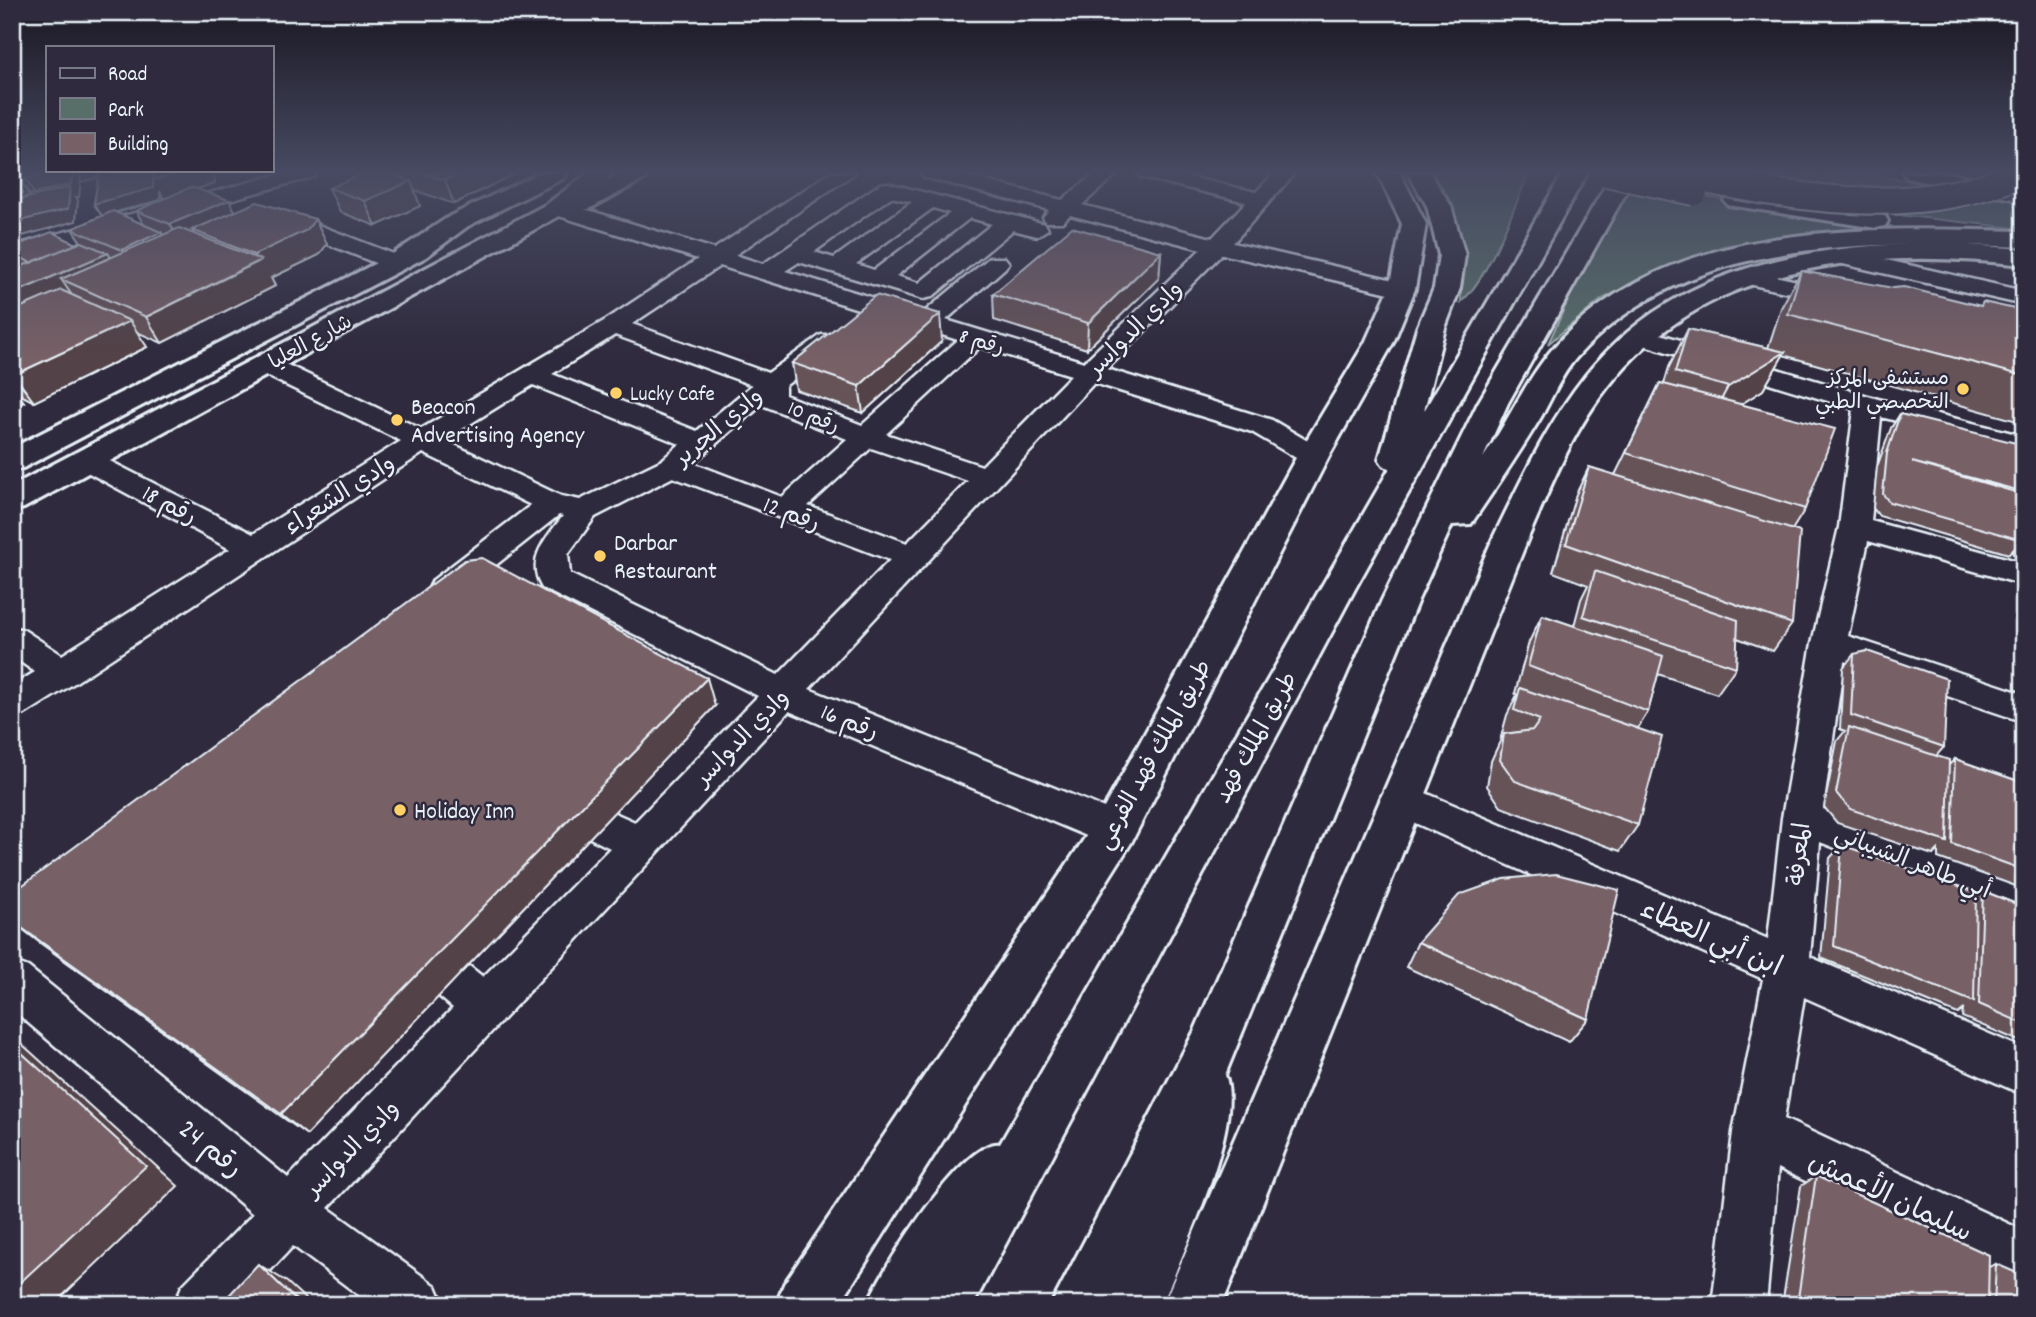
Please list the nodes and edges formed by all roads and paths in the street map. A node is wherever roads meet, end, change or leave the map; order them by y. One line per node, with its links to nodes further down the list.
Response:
1 (81, 234): 23 (street)
2 (323, 234): 28 (street)
3 (439, 234): 28 (main road)
4 (452, 234): 28 (main road, شارع العليا)
5 (506, 234): 29 (main road, شارع العليا)
6 (514, 234): 29 (main road)
7 (640, 234): 27 (street, رقم 8)
8 (749, 234): 27 (street, وادي الشعراء)
9 (824, 234): 24 (street)
10 (882, 234): 30 (street)
11 (941, 234): 36 (street, وادي الجرير)
12 (994, 234): 36 (street)
13 (1031, 234): 41 (street)
14 (1171, 234): 22 (street)
15 (1228, 234): 22 (street, وادي الدواسر)
16 (1412, 234): 35 (main road, طريق الملك فهد الفرعي)
17 (1448, 234): 67 (main road)
18 (1540, 234): 67 (main road, طريق الملك فهد)
19 (1590, 234): 68 (main road)
20 (1986, 234): 21 (main road, bridge)
21 (2024, 239): 68 (main road)
22 (1217, 246): 35 (street); 46 (street, وادي الدواسر)
23 (12, 253)
24 (796, 254): 30 (street); 31 (street)
25 (1842, 257): 26 (main road); 32 (main road); 33 (street)
26 (2024, 257)
27 (713, 258): 31 (street, رقم 8); 42 (street, وادي الشعراء)
28 (396, 263): 56 (main road, شارع العليا)
29 (448, 264): 45 (main road, شارع العليا)
30 (837, 267): 36 (street)
31 (765, 273): 36 (street, رقم 8)
32 (1746, 277): 39 (street); 43 (main road)
33 (1964, 285): 38 (street); 40 (street)
34 (1929, 287): 37 (street)
35 (1402, 289): 54 (main road, طريق الملك فهد الفرعي)
36 (877, 293): 41 (street, رقم 8); 48 (street, وادي الجرير)
37 (1898, 294)
38 (2024, 298)
39 (1869, 304)
40 (1965, 314)
41 (927, 323): 44 (street, رقم 8)
42 (613, 326): 47 (street, وادي الشعراء); 48 (street, رقم 10)
43 (1640, 336): 49 (street); 76 (main road)
44 (974, 339): 46 (street, رقم 8); 50 (street)
45 (267, 365): 51 (street); 55 (main road, شارع العليا)
46 (1089, 372): 54 (street, رقم 8); 58 (street, وادي الدواسر)
47 (531, 375): 51 (street, وادي الشعراء); 52 (street)
48 (771, 383): 50 (street, رقم 10); 52 (street, وادي الجرير)
49 (1868, 405): 53 (street); 62 (street, المعرفة)
50 (863, 436): 58 (street, رقم 10); 61 (street)
51 (423, 440): 60 (street); 63 (street, وادي الشعراء)
52 (700, 442): 57 (street, وادي الجرير)
53 (2024, 445)
54 (1313, 456): 79 (main road, طريق الملك فهد الفرعي)
55 (86, 460): 59 (main road, شارع العليا); 63 (street, رقم 18)
56 (12, 461)
57 (672, 466): 60 (street, وادي الجرير); 61 (street, رقم 12)
58 (991, 479): 64 (street, وادي الدواسر)
59 (12, 500)
60 (569, 507): 66 (street, وادي الجرير); 69 (street, وادي الجرير)
61 (785, 511): 64 (street, رقم 12)
62 (1855, 527): 65 (street); 71 (street, المعرفة)
63 (254, 548): 72 (street, وادي الشعراء)
64 (913, 557): 73 (street, وادي الدواسر)
65 (2024, 574)
66 (554, 580): 73 (street, رقم 16)
67 (1338, 587): 88 (main road, طريق الملك فهد)
68 (1400, 600): 86 (main road)
69 (421, 606)
70 (12, 639): 72 (street)
71 (1829, 643): 75 (street); 77 (street, المعرفة)
72 (64, 673): 74 (street, وادي الشعراء)
73 (783, 693): 79 (street, رقم 16); 80 (street, وادي الدواسر)
74 (12, 704)
75 (2024, 708)
76 (1400, 799): 83 (street, ابن أبي العطاء); 99 (main road)
77 (1802, 818): 81 (street, أبي طاهر الشيباني); 83 (street, المعرفة)
78 (529, 820): 80 (street)
79 (1115, 830): 94 (main road, طريق الملك فهد الفرعي)
80 (639, 843): 85 (street, وادي الدواسر)
81 (2024, 904)
82 (431, 923): 85 (street)
83 (1787, 970): 87 (street, ابن أبي العطاء); 89 (street, المعرفة)
84 (14, 984): 90 (street, رقم 24)
85 (486, 1007): 90 (street, وادي الدواسر)
86 (1213, 1047): 97 (main road); 98 (main road)
87 (2024, 1072)
88 (1040, 1121): 95 (main road); 96 (main road, طريق الملك فهد)
89 (1757, 1132): 91 (street, سليمان الأعمش); 100 (street, المعرفة)
90 (290, 1212): 92 (street, وادي الدواسر); 93 (street, رقم 24)
91 (2024, 1258)
92 (201, 1305)
93 (417, 1305)
94 (805, 1305)
95 (896, 1305)
96 (941, 1305)
97 (1080, 1305)
98 (1132, 1305)
99 (1192, 1305)
100 (1739, 1305)

